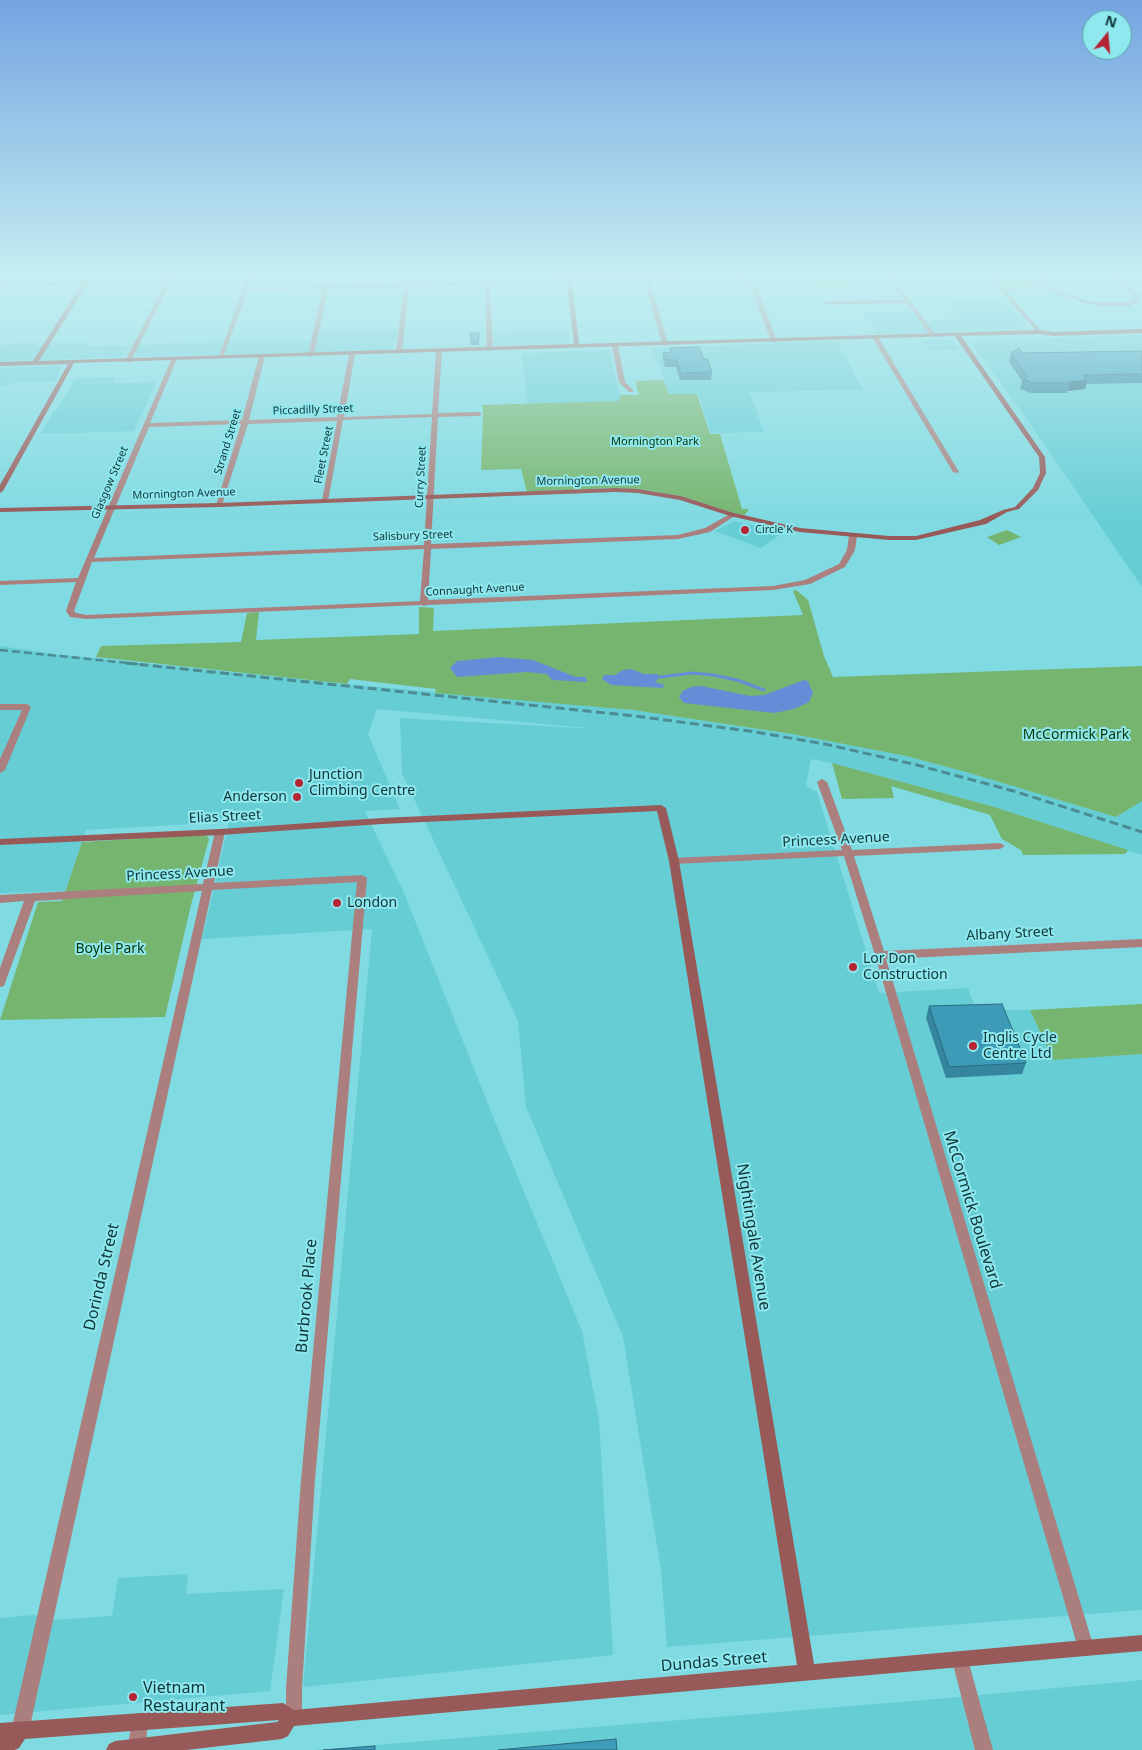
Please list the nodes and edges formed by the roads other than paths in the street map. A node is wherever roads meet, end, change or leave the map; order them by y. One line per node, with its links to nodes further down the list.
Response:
1 (262, 356): 20 (street, Strand Street)
2 (38, 357): 14 (street)
3 (130, 357): 12 (street)
4 (248, 357): 10 (street)
5 (352, 357): 19 (street, Fleet Street)
6 (439, 357): 18 (street, Curry Street)
7 (617, 357): 16 (street)
8 (887, 357): 22 (street)
9 (973, 357): 30 (street, Mornington Avenue)
10 (220, 358): 11 (street)
11 (174, 359): 12 (street); 21 (street, Glasgow Street)
12 (128, 361): 13 (street)
13 (72, 362): 14 (street); 23 (street)
14 (34, 363): 15 (street)
15 (0, 364)
16 (631, 391)
17 (479, 414): 18 (street, Piccadilly Street)
18 (435, 416): 19 (street, Piccadilly Street); 24 (street, Curry Street)
19 (341, 420): 20 (street, Piccadilly Street); 25 (street, Fleet Street)
20 (245, 422): 21 (street, Piccadilly Street); 26 (street, Strand Street)
21 (148, 425): 27 (street, Glasgow Street)
22 (956, 472)
23 (0, 491)
24 (430, 497): 25 (street, Mornington Avenue); 29 (street, Mornington Avenue); 31 (street, Curry Street)
25 (325, 501): 26 (street, Mornington Avenue)
26 (219, 505): 27 (street, Mornington Avenue)
27 (111, 508): 28 (street, Mornington Avenue); 32 (street, Glasgow Street)
28 (0, 510)
29 (732, 515): 30 (street, Mornington Avenue); 31 (street, Salisbury Street)
30 (853, 536): 35 (street, Connaught Avenue)
31 (427, 547): 32 (street, Salisbury Street); 35 (street, Curry Street)
32 (90, 560): 33 (street, Glasgow Street)
33 (81, 580): 34 (street); 36 (street, Glasgow Street)
34 (0, 583)
35 (424, 604): 36 (street, Connaught Avenue)
36 (73, 615)
37 (0, 707): 38 (street)
38 (0, 770)
39 (822, 782): 44 (street, McCormick Boulevard)
40 (661, 808): 41 (street, Elias Street); 45 (street, Nightingale Avenue)
41 (220, 832): 42 (street, Elias Street); 47 (street, Dorinda Street)
42 (0, 842)
43 (1000, 846): 44 (street, Princess Avenue)
44 (848, 853): 45 (street, Princess Avenue); 51 (street, McCormick Boulevard)
45 (674, 861): 56 (street, Nightingale Avenue)
46 (362, 878): 47 (street, Princess Avenue); 57 (street, Burbrook Place)
47 (208, 886): 48 (street, Princess Avenue); 59 (street, Dorinda Street)
48 (31, 897): 49 (street, Princess Avenue); 52 (street)
49 (0, 899)
50 (1142, 943): 51 (street, Albany Street)
51 (880, 955): 54 (street, McCormick Boulevard)
52 (0, 983)
53 (1142, 1643): 54 (street, Dundas Street)
54 (1086, 1648): 55 (street, Dundas Street)
55 (960, 1660): 56 (street, Dundas Street); 64 (street)
56 (807, 1673): 57 (street, Dundas Street)
57 (292, 1718): 58 (street, Dundas Street); 62 (street)
58 (140, 1722): 59 (street, Dundas Street); 62 (street)
59 (20, 1731): 60 (street, Dundas Street); 61 (street)
60 (0, 1732)
61 (0, 1748)
62 (136, 1749): 63 (street)
63 (115, 1750)
64 (984, 1750)

